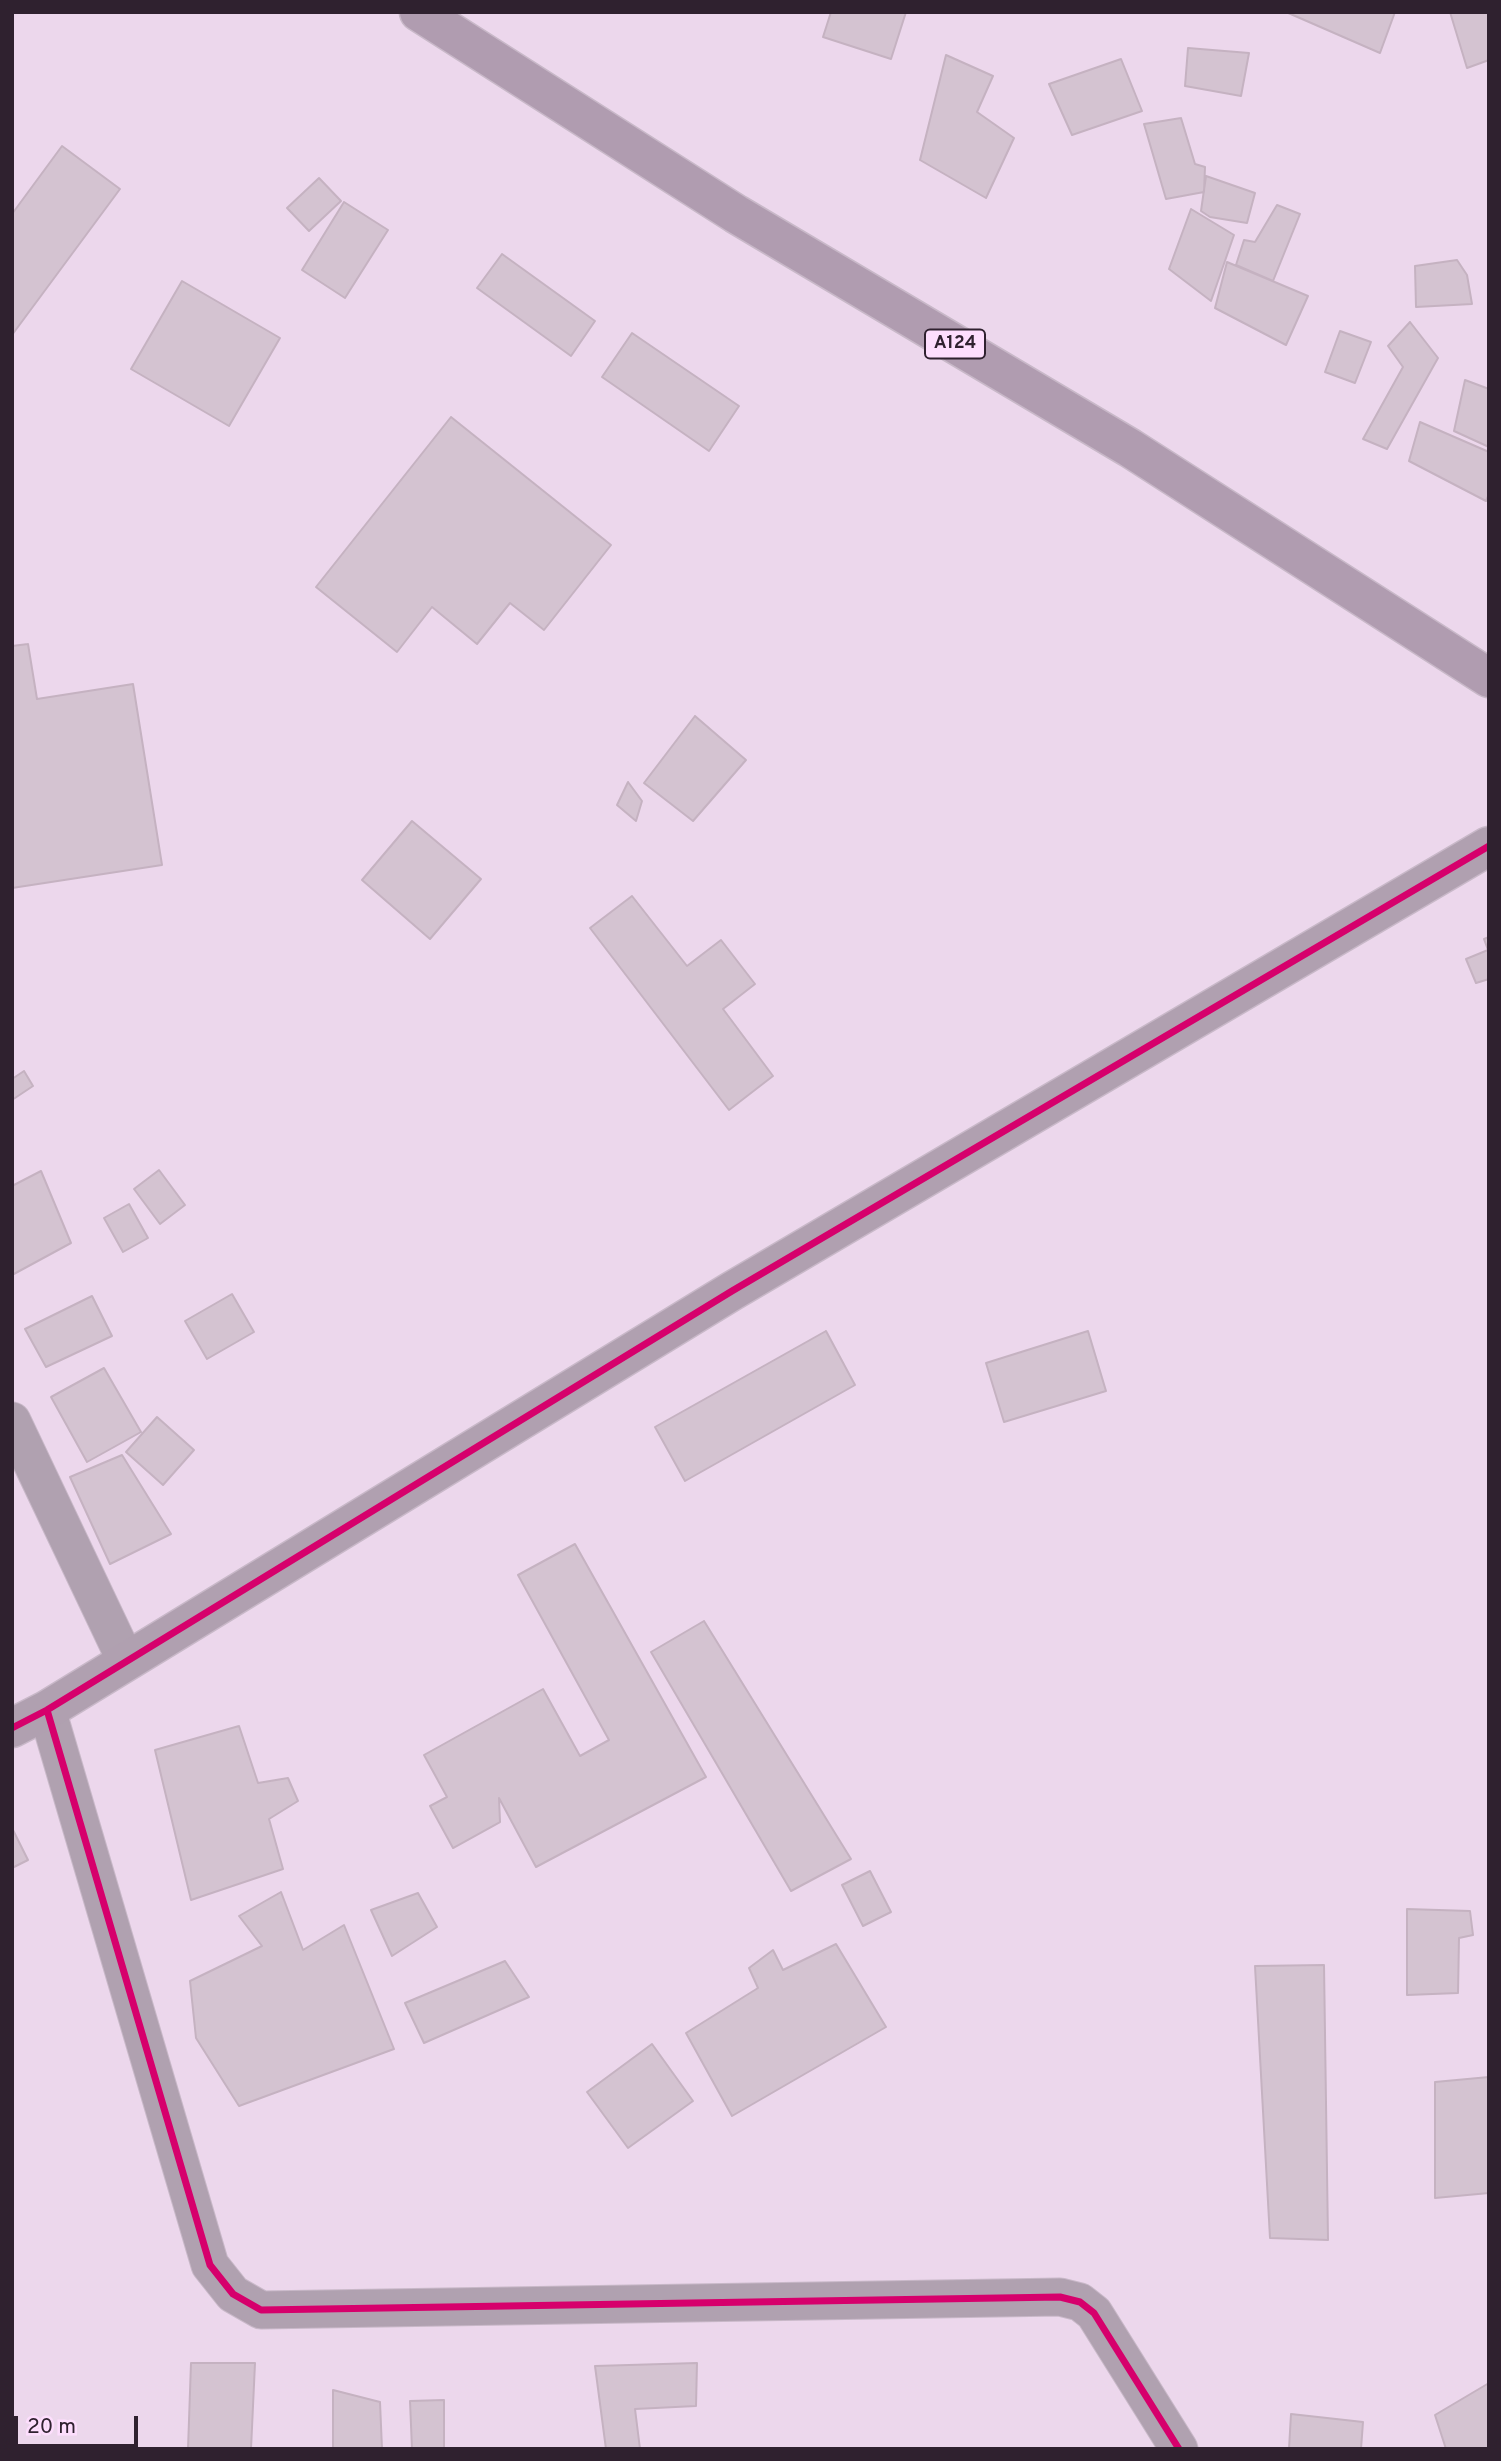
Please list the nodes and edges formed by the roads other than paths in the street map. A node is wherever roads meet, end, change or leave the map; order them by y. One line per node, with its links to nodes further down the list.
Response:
1 (419, 12): 2 (highway, A124)
2 (1489, 678)
3 (1489, 846): 5 (street)
4 (12, 1421): 5 (street)
5 (126, 1661): 6 (street)
6 (47, 1710): 7 (street); 8 (street)
7 (12, 1728)
8 (1179, 2449)

